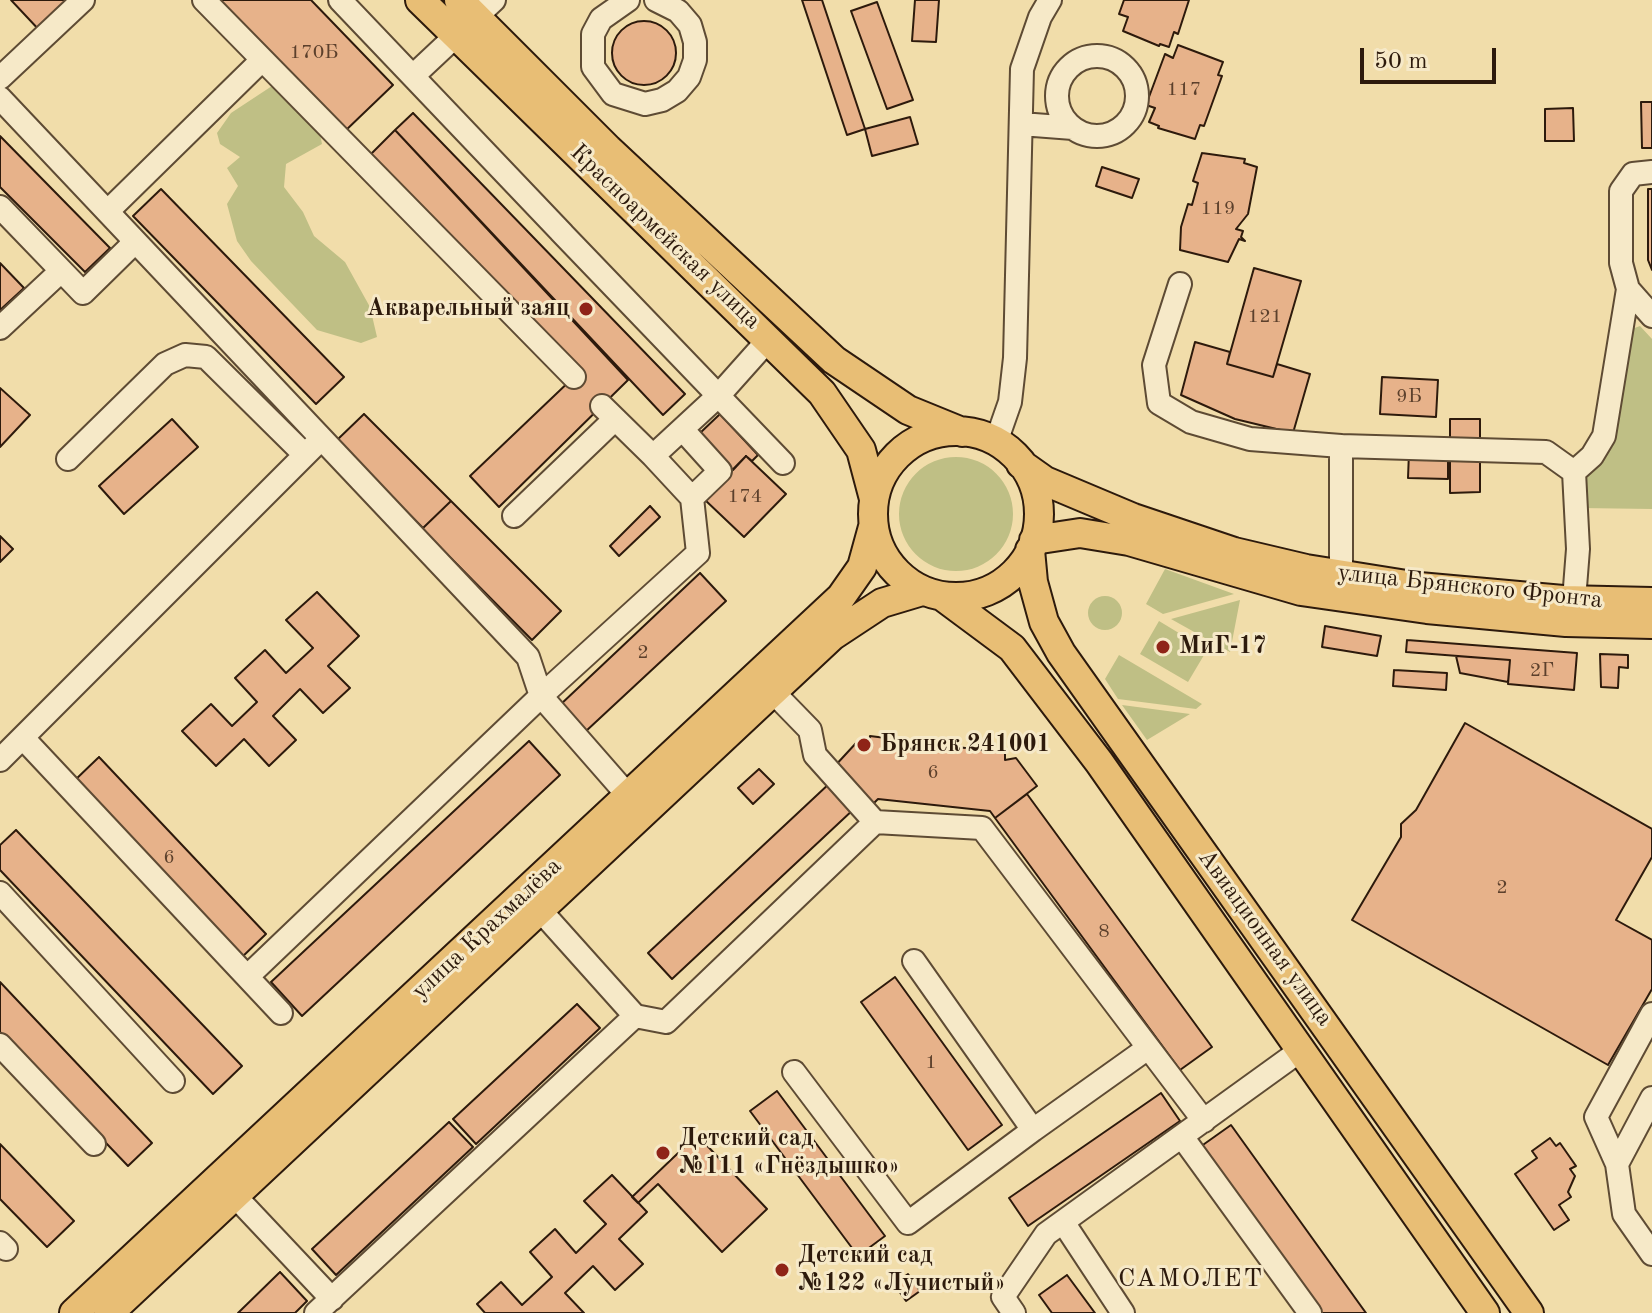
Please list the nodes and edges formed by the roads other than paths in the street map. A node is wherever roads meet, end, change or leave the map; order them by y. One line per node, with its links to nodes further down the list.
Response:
1 (83, 0): 11 (street)
2 (204, 0): 9 (street)
3 (340, 0): 10 (street)
4 (420, 0): 8 (main road, Красноармейская улица)
5 (628, 0): 6 (street)
6 (656, 0)
7 (1049, 1): 13 (street)
8 (471, 13): 10 (street); 24 (main road, Красноармейская улица); 28 (main road, Красноармейская улица)
9 (262, 60): 17 (street); 25 (street)
10 (413, 76): 26 (street)
11 (0, 78)
12 (0, 98): 17 (street)
13 (1021, 124): 14 (street); 29 (street)
14 (1073, 128)
15 (1652, 172): 21 (street)
16 (0, 207): 19 (street)
17 (108, 211): 18 (street)
18 (135, 242): 19 (street); 31 (street)
19 (61, 271): 23 (street)
20 (1180, 284): 30 (street)
21 (1628, 289): 22 (street); 36 (street)
22 (1652, 316)
23 (0, 328)
24 (769, 339): 26 (street); 38 (main road, Красноармейская улица)
25 (574, 377)
26 (719, 395): 27 (street); 34 (street)
27 (683, 430): 32 (street); 37 (street)
28 (962, 432): 29 (main road); 38 (main road)
29 (996, 442): 35 (main road)
30 (1341, 446): 36 (street); 42 (street)
31 (312, 448): 33 (street); 48 (street); 49 (street)
32 (653, 456): 37 (street); 39 (street)
33 (68, 459)
34 (783, 463)
35 (1021, 464): 41 (main road); 42 (main road, улица Брянского Фронта)
36 (1574, 472): 44 (street)
37 (692, 498): 48 (street)
38 (874, 499): 40 (main road)
39 (514, 516)
40 (873, 527): 43 (main road); 51 (main road, улица Крахмалёва)
41 (1032, 545): 42 (main road, улица Брянского Фронта); 43 (main road); 81 (main road, Авиационная улица)
42 (1341, 586): 44 (main road, улица Брянского Фронта); 46 (main road, улица Брянского Фронта)
43 (932, 594): 47 (main road, улица Крахмалёва); 62 (main road, Авиационная улица)
44 (1574, 600): 45 (main road, улица Брянского Фронта)
45 (1652, 602)
46 (1652, 624)
47 (773, 692): 51 (main road, улица Крахмалёва); 52 (street)
48 (541, 696): 51 (street); 56 (street)
49 (23, 738): 50 (street); 56 (street)
50 (0, 760)
51 (636, 805): 54 (main road, улица Крахмалёва); 75 (main road, улица Крахмалёва)
52 (875, 822): 59 (street); 61 (street)
53 (0, 893): 64 (street)
54 (540, 910): 59 (street); 71 (main road, улица Крахмалёва)
55 (914, 961): 67 (street)
56 (248, 976): 57 (street)
57 (281, 1013)
58 (1652, 1014): 70 (street)
59 (635, 1016): 74 (street)
60 (0, 1045): 69 (street)
61 (1148, 1048): 66 (street); 67 (street)
62 (1301, 1050): 66 (street); 80 (main road, Авиационная улица)
63 (794, 1072): 67 (street)
64 (173, 1081)
65 (1652, 1098): 70 (street)
66 (1204, 1121): 68 (street)
67 (1033, 1130)
68 (1183, 1138): 72 (street); 79 (street)
69 (94, 1144)
70 (1617, 1164): 73 (street)
71 (234, 1195): 74 (street); 76 (main road, улица Крахмалёва)
72 (1063, 1222): 77 (street); 78 (street)
73 (1652, 1254)
74 (324, 1306)
75 (74, 1313)
76 (109, 1313)
77 (1014, 1313)
78 (1123, 1313)
79 (1310, 1313)
80 (1485, 1313)
81 (1529, 1313)

